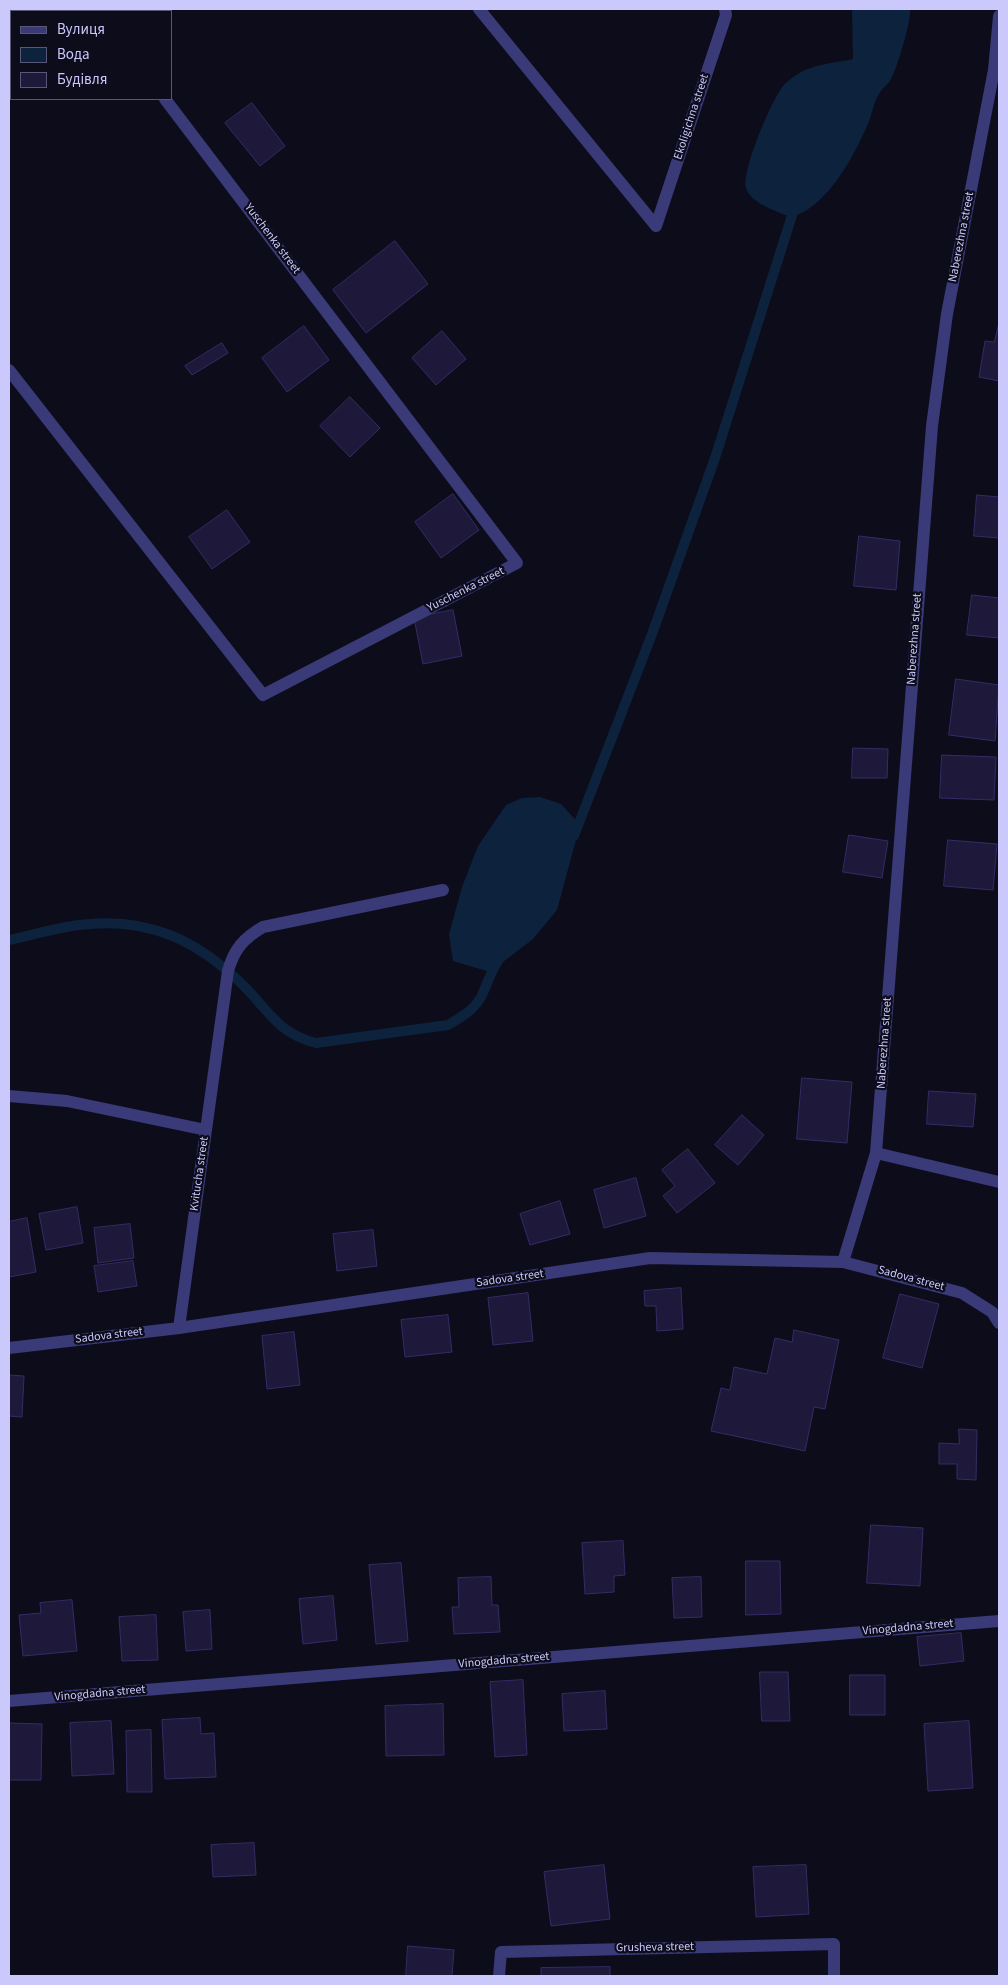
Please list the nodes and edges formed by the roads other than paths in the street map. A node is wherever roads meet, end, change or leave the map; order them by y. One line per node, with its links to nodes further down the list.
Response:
1 (479, 9): 2 (street, Ekoligichna street)
2 (725, 9)
3 (999, 16): 9 (street, Naberezhna street)
4 (166, 100): 5 (street, Yuschenka street)
5 (9, 370)
6 (443, 890): 8 (street)
7 (9, 1096): 8 (street, Kvitucha street)
8 (206, 1130): 13 (street, Kvitucha street)
9 (876, 1153): 10 (street); 11 (street, Naberezhna street)
10 (999, 1182)
11 (844, 1262): 12 (street, Sadova street); 13 (street, Sadova street)
12 (999, 1323)
13 (179, 1328): 14 (street, Sadova street)
14 (9, 1348)
15 (999, 1620): 16 (street, Vinogdadna street)
16 (9, 1701)
17 (499, 1976): 18 (street, Grusheva street)
18 (834, 1976)

